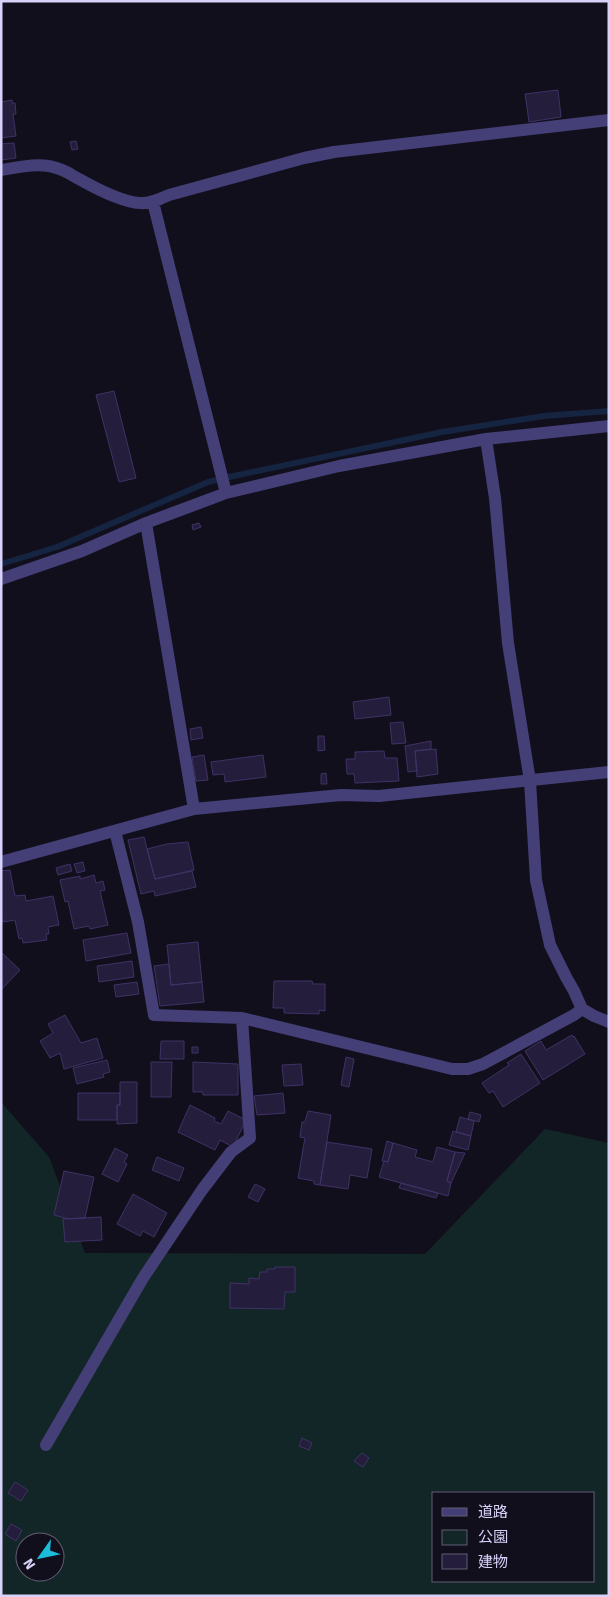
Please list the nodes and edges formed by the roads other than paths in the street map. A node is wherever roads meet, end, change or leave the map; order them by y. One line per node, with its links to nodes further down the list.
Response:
1 (609, 120): 3 (street)
2 (1, 170): 3 (street)
3 (153, 202): 6 (street)
4 (609, 426): 5 (street)
5 (486, 439): 6 (street); 10 (street)
6 (225, 490): 7 (street)
7 (146, 523): 8 (street); 11 (street)
8 (1, 579)
9 (609, 772): 10 (street)
10 (530, 781): 11 (street); 14 (street)
11 (194, 809): 12 (street)
12 (115, 831): 13 (street); 15 (street)
13 (1, 862)
14 (582, 1009): 15 (street); 16 (street)
15 (242, 1018): 17 (street)
16 (609, 1022)
17 (46, 1445)

